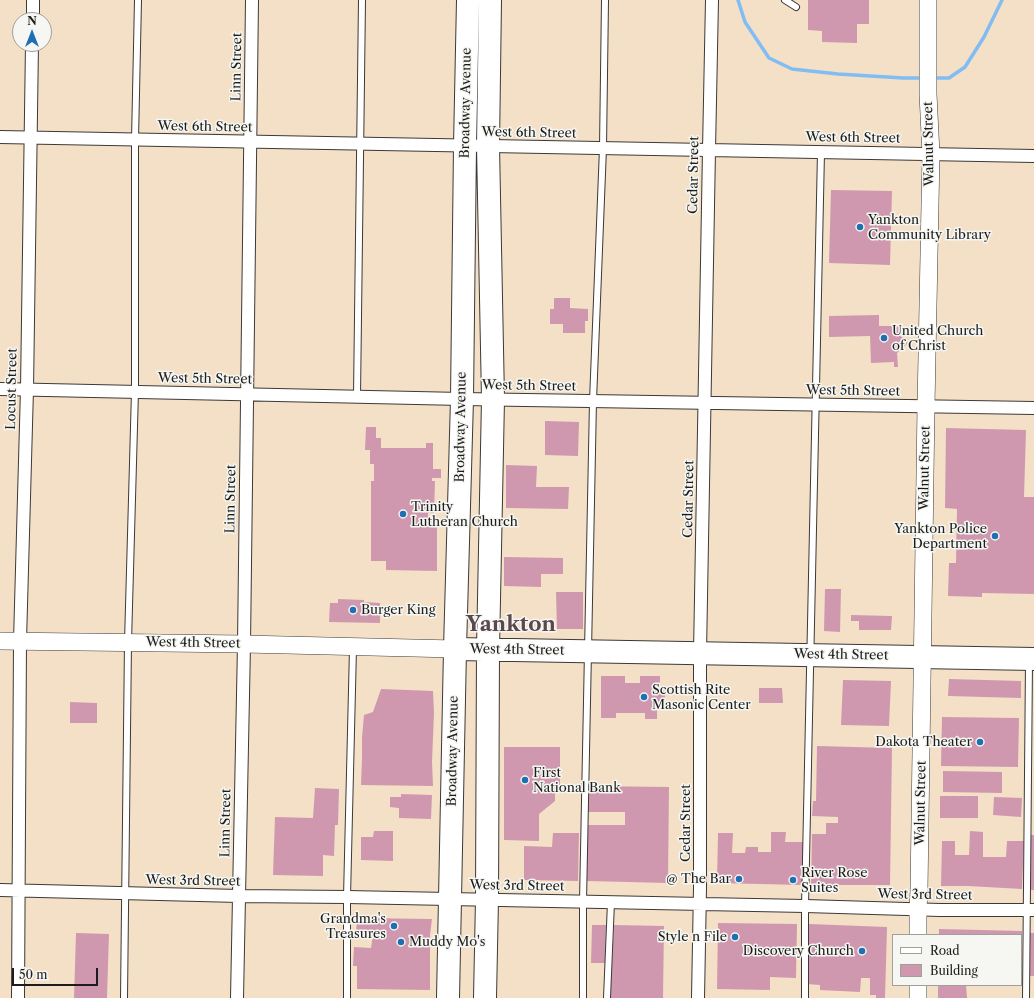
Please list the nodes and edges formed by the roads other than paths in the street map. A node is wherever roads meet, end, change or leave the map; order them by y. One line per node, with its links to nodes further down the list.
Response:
1 (33, 0): 12 (street)
2 (138, 0): 16 (lane)
3 (252, 0): 17 (street, Linn Street)
4 (362, 0): 18 (lane)
5 (468, 0): 19 (highway, Broadway Avenue)
6 (490, 0): 20 (highway, Broadway Avenue)
7 (606, 0): 21 (lane)
8 (712, 0): 22 (street, Cedar Street)
9 (785, 0): 11 (lane)
10 (928, 0): 24 (street, Walnut Street)
11 (796, 7)
12 (33, 12)
13 (32, 52): 15 (street, Locust Street)
14 (0, 138): 15 (street, West 6th Street)
15 (31, 138): 16 (street, West 6th Street); 27 (street, Locust Street)
16 (135, 140): 17 (street, West 6th Street); 28 (lane)
17 (250, 142): 18 (street, West 6th Street); 29 (street, Linn Street)
18 (361, 144): 19 (street, West 6th Street); 30 (lane)
19 (465, 146): 20 (street, West 6th Street); 31 (highway, Broadway Avenue)
20 (488, 146): 21 (street, West 6th Street); 32 (highway, Broadway Avenue)
21 (604, 148): 22 (street, West 6th Street); 33 (lane)
22 (709, 150): 23 (street, West 6th Street); 34 (street, Cedar Street)
23 (821, 152): 24 (street, West 6th Street); 35 (lane)
24 (931, 154): 25 (street, West 6th Street); 36 (street, Walnut Street)
25 (1034, 156)
26 (0, 389): 27 (street, West 5th Street)
27 (27, 390): 28 (street, West 5th Street); 39 (street, Locust Street)
28 (135, 391): 29 (street, West 5th Street); 40 (lane)
29 (247, 394): 30 (street, West 5th Street); 41 (street, Linn Street)
30 (357, 396): 31 (street, West 5th Street)
31 (462, 399): 32 (street, West 5th Street); 43 (highway, Broadway Avenue)
32 (493, 399): 33 (street, West 5th Street); 44 (highway, Broadway Avenue)
33 (594, 401): 34 (street, West 5th Street); 45 (lane)
34 (704, 402): 35 (street, West 5th Street); 46 (street, Cedar Street)
35 (816, 404): 36 (street, West 5th Street); 47 (lane)
36 (926, 406): 37 (street, West 5th Street); 48 (street, Walnut Street)
37 (1034, 408)
38 (0, 641): 39 (street, West 4th Street)
39 (20, 641): 40 (street, West 4th Street); 51 (street, Locust Street)
40 (128, 642): 41 (street, West 4th Street); 52 (lane)
41 (244, 644): 42 (street, West 4th Street); 53 (street, Linn Street)
42 (353, 646): 43 (street, West 4th Street); 54 (lane)
43 (455, 649): 44 (highway, West 4th Street); 55 (highway, Broadway Avenue)
44 (488, 649): 45 (highway, West 4th Street); 56 (highway, Broadway Avenue)
45 (588, 651): 46 (highway, West 4th Street); 57 (lane)
46 (700, 653): 47 (highway, West 4th Street); 59 (street, Cedar Street)
47 (811, 655): 48 (highway, West 4th Street); 60 (lane)
48 (923, 657): 49 (highway, West 4th Street); 61 (street, Walnut Street)
49 (1031, 659): 62 (lane)
50 (0, 890): 51 (street, West 3rd Street)
51 (18, 890): 52 (street, West 3rd Street); 65 (street, Locust Street)
52 (125, 893): 53 (street, West 3rd Street); 66 (lane)
53 (239, 896): 54 (street, West 3rd Street); 67 (street, Linn Street)
54 (347, 897): 55 (street, West 3rd Street); 68 (lane)
55 (450, 899): 56 (street, West 3rd Street); 69 (highway, Broadway Avenue)
56 (487, 899): 57 (street, West 3rd Street); 70 (highway, Broadway Avenue)
57 (582, 901): 58 (street, West 3rd Street); 71 (lane)
58 (611, 902): 59 (street, West 3rd Street); 72 (lane)
59 (700, 904): 60 (street, West 3rd Street); 73 (street, Cedar Street)
60 (805, 906): 61 (street, West 3rd Street); 74 (lane)
61 (918, 909): 62 (street, West 3rd Street); 63 (street, Walnut Street)
62 (1030, 910): 76 (lane)
63 (918, 934)
64 (918, 986): 75 (street)
65 (18, 998)
66 (124, 998)
67 (237, 998)
68 (348, 998)
69 (448, 998)
70 (485, 998)
71 (583, 998)
72 (607, 998)
73 (698, 998)
74 (804, 998)
75 (918, 998)
76 (1026, 998)

